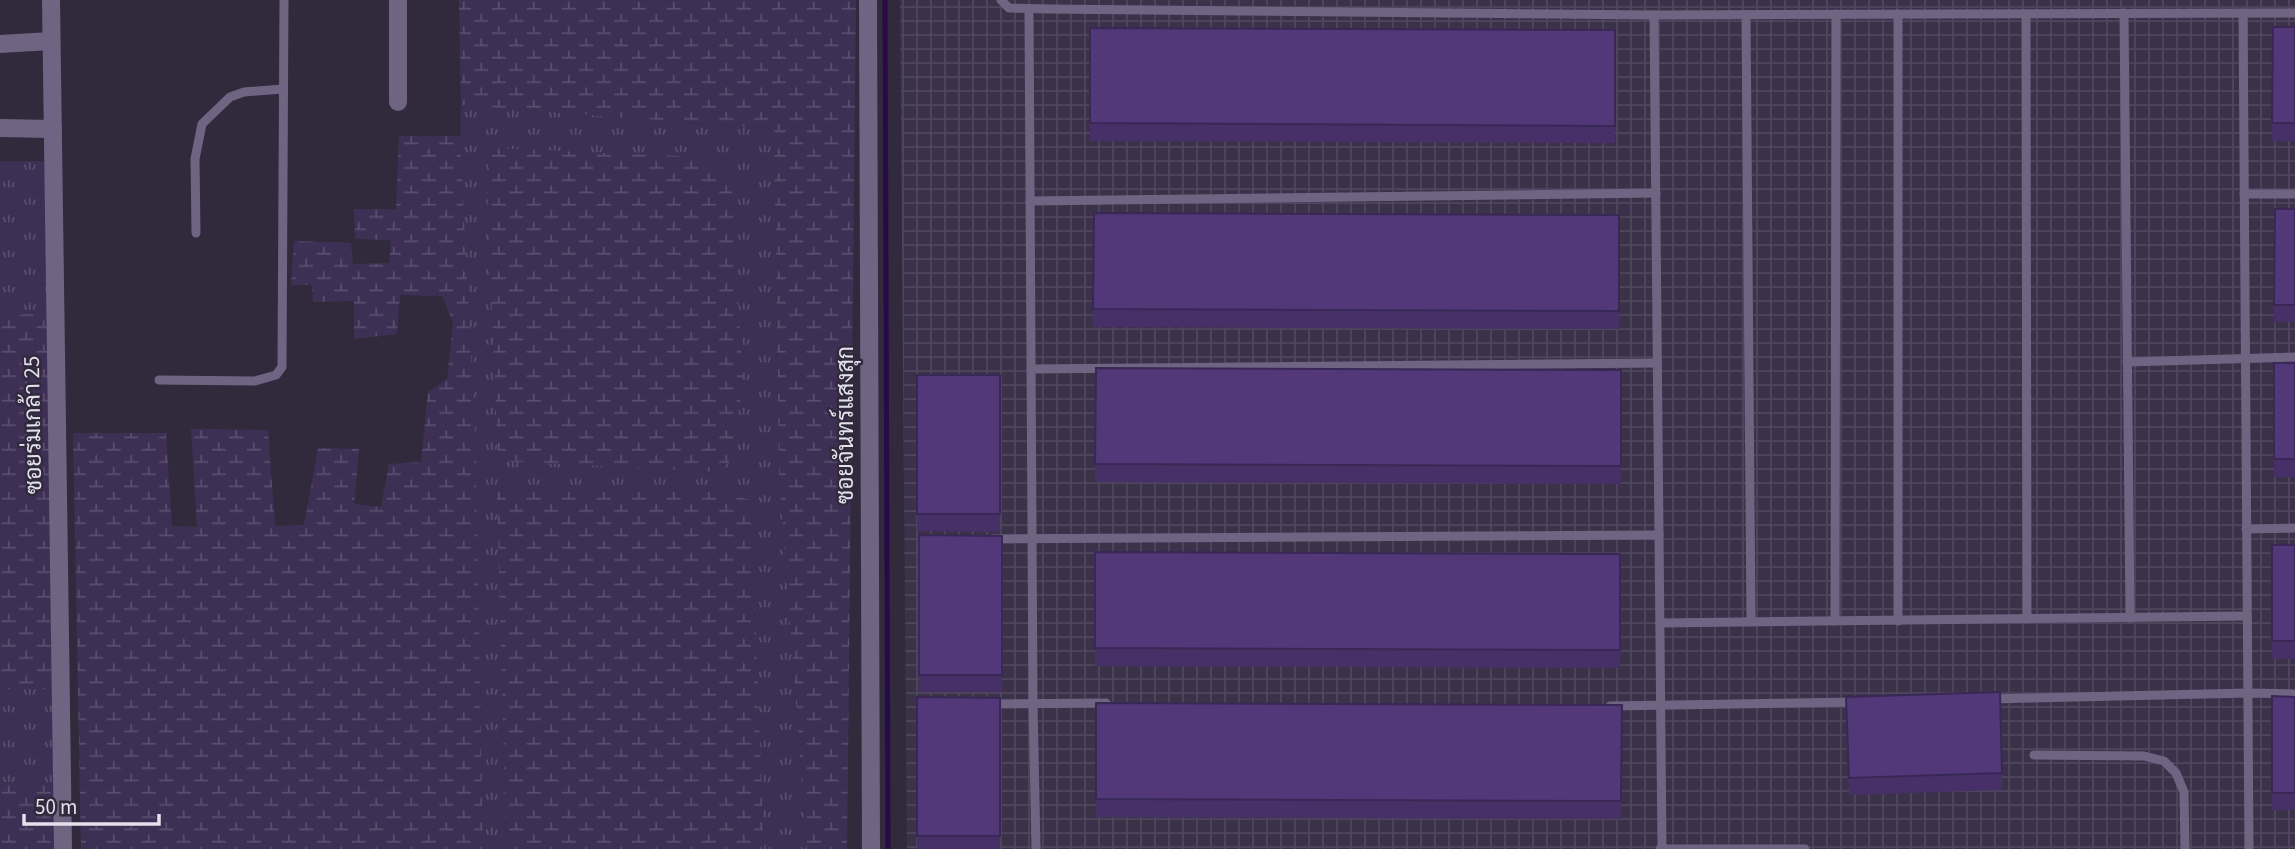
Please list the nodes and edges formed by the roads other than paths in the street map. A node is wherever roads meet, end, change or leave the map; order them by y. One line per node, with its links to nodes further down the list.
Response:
1 (51, 0): 16 (street, ซอยร่มเกล้า 25)
2 (284, 0): 18 (lane)
3 (398, 0): 19 (street)
4 (868, 0): 57 (street, ซอยจันทร์แสงสุก)
5 (1001, 0): 7 (lane)
6 (1048, 4): 7 (lane); 14 (lane)
7 (1029, 9): 25 (lane)
8 (2124, 13): 9 (lane); 13 (lane); 29 (lane)
9 (2243, 13): 10 (lane); 23 (lane)
10 (2295, 13)
11 (1836, 14): 12 (lane); 15 (lane); 41 (lane)
12 (1898, 14): 13 (lane); 42 (lane)
13 (2026, 14): 40 (lane)
14 (1654, 15): 15 (lane); 22 (lane)
15 (1746, 15): 43 (lane)
16 (51, 41): 17 (street); 21 (street, ซอยร่มเกล้า 25)
17 (0, 44)
18 (283, 89): 26 (lane); 32 (lane)
19 (398, 102)
20 (0, 128): 21 (street)
21 (52, 128): 56 (street, ซอยร่มเกล้า 25)
22 (1656, 193): 25 (lane); 30 (lane)
23 (2244, 194): 24 (lane); 27 (lane)
24 (2295, 194)
25 (1030, 201): 31 (lane)
26 (196, 233)
27 (2245, 357): 28 (lane); 29 (lane); 34 (lane)
28 (2295, 357)
29 (2127, 362): 39 (lane)
30 (1657, 363): 31 (lane); 35 (lane)
31 (1031, 369): 37 (lane)
32 (159, 380)
33 (2295, 528): 34 (lane)
34 (2246, 529): 38 (lane)
35 (1659, 535): 37 (lane); 44 (lane)
36 (976, 539): 37 (lane)
37 (1032, 539): 49 (lane)
38 (2247, 616): 39 (lane); 45 (lane)
39 (2130, 618): 40 (lane)
40 (2027, 619): 42 (lane)
41 (1835, 621): 42 (lane); 43 (lane)
42 (1898, 621)
43 (1751, 622): 44 (lane)
44 (1660, 623): 53 (lane)
45 (2248, 693): 46 (lane); 47 (lane); 61 (lane)
46 (2295, 694)
47 (1982, 699)
48 (1870, 701): 53 (lane)
49 (1032, 703): 50 (lane); 51 (lane); 58 (lane)
50 (1116, 703)
51 (981, 704)
52 (1605, 706): 53 (lane)
53 (1661, 706): 55 (lane)
54 (2034, 755): 60 (lane)
55 (1661, 848): 59 (lane)
56 (63, 849)
57 (872, 849)
58 (1036, 849)
59 (1805, 849)
60 (2185, 849)
61 (2249, 849)

